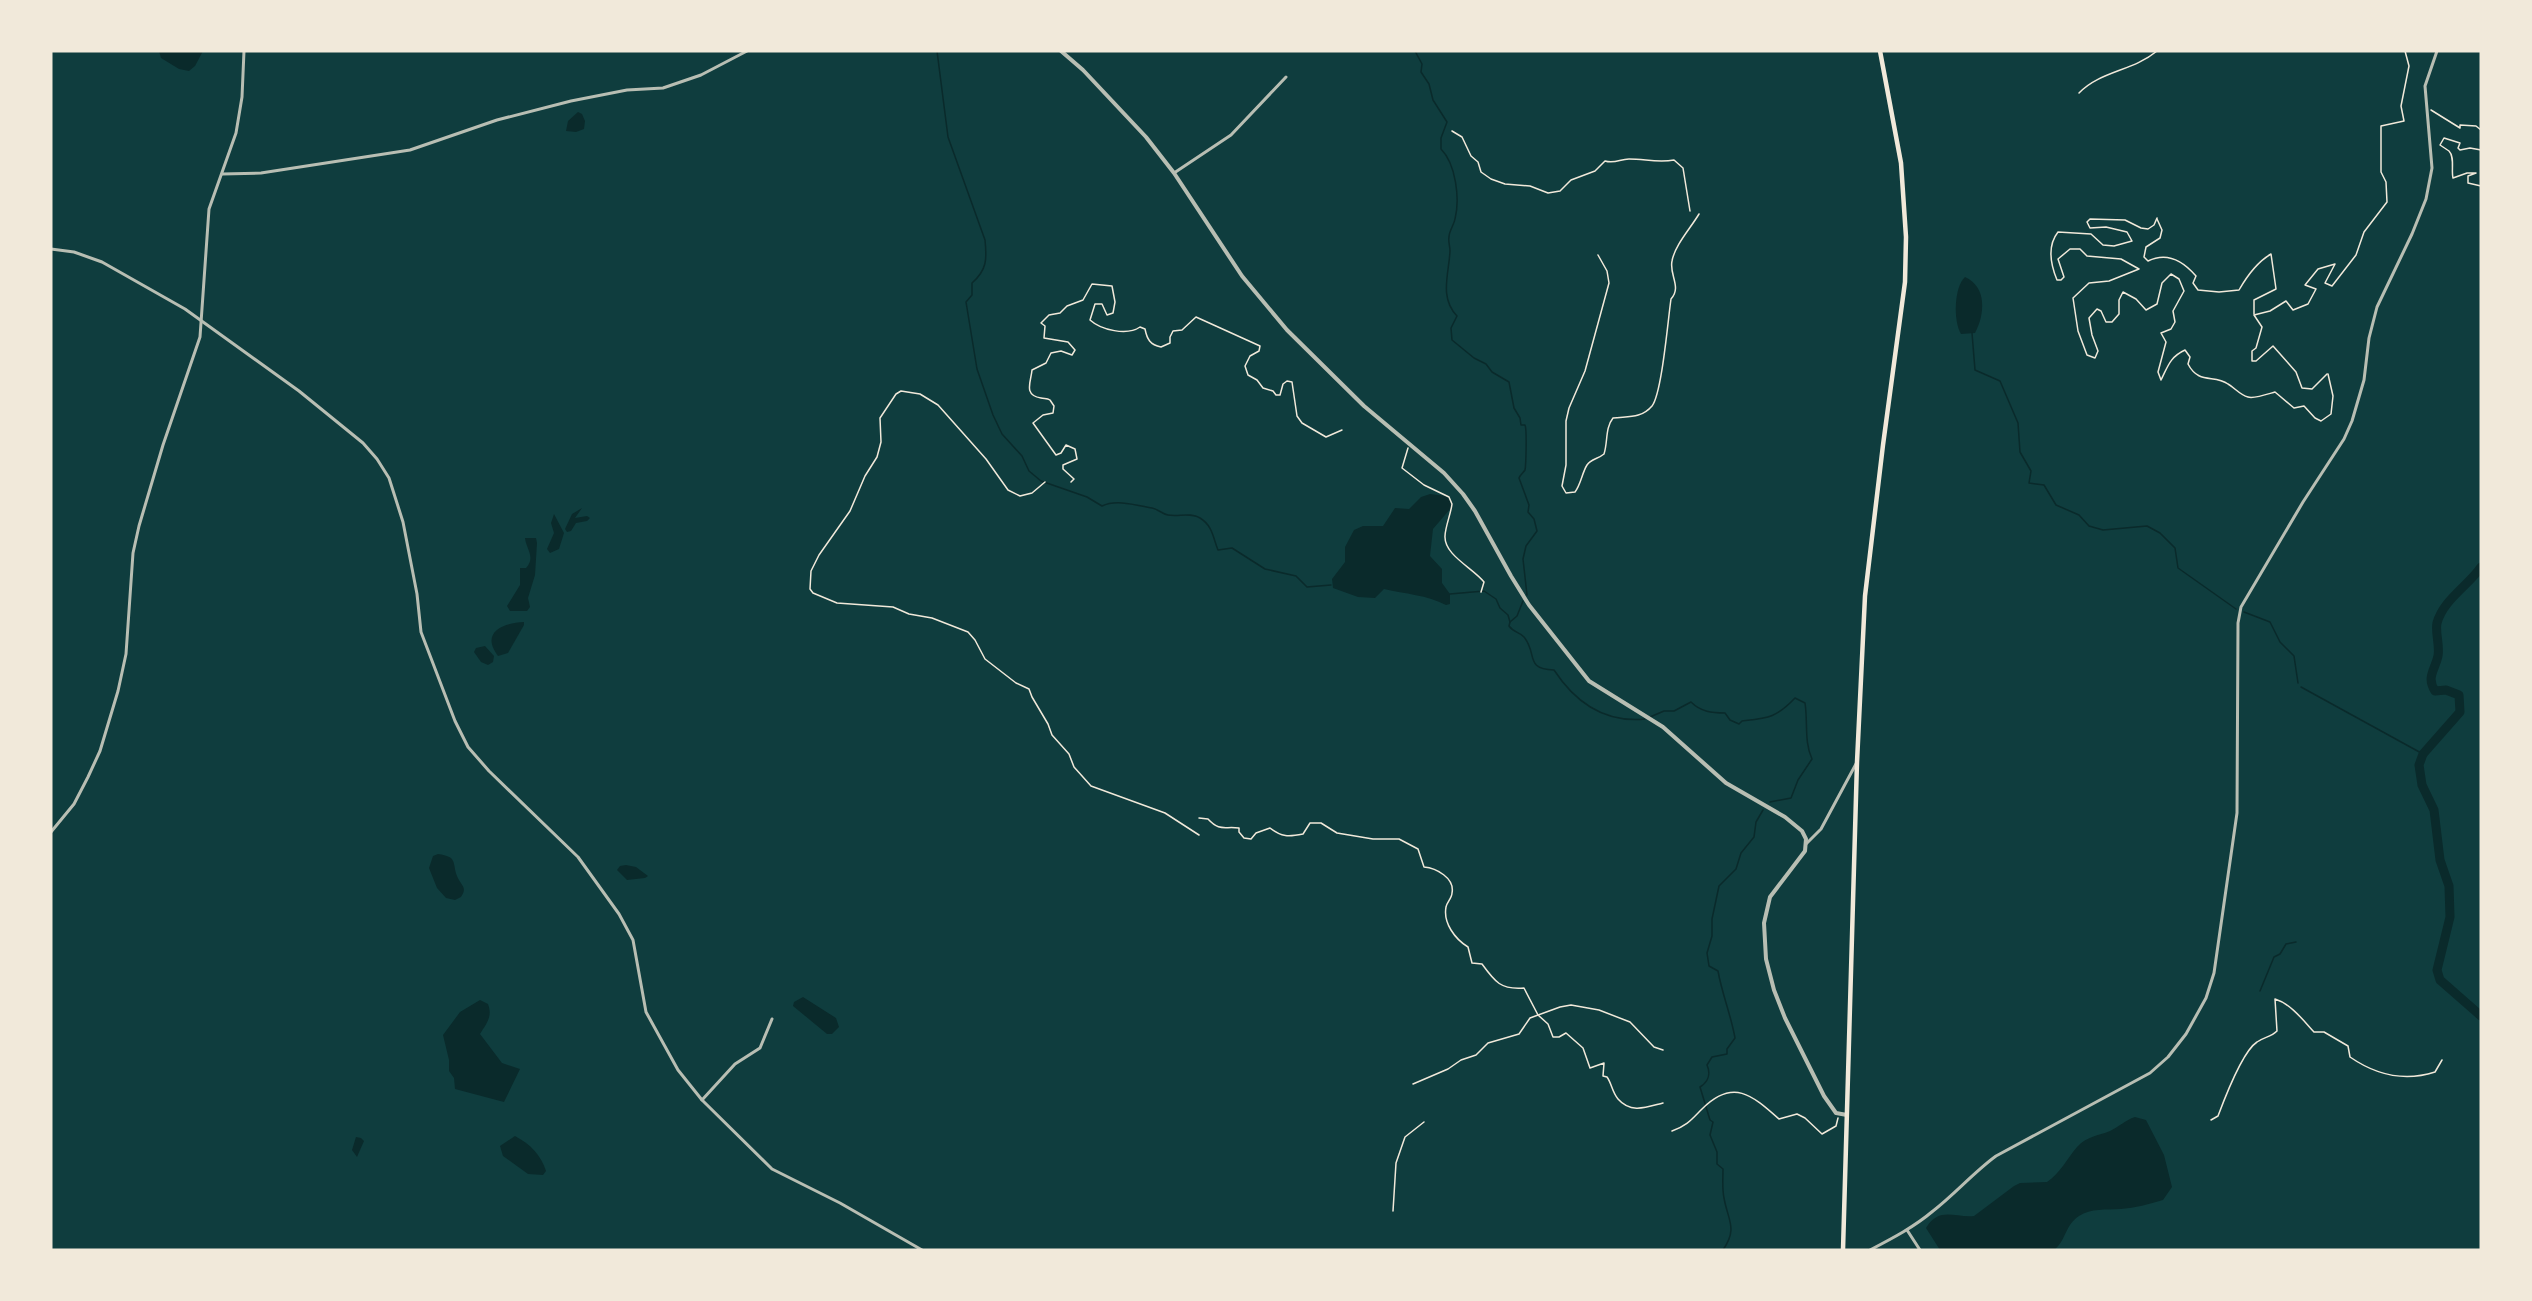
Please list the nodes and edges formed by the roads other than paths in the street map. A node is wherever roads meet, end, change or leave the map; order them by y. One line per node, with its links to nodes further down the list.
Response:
1 (244, 51): 8 (street)
2 (747, 51): 8 (street)
3 (1061, 51): 7 (street)
4 (1880, 51): 11 (main road)
5 (2437, 51): 17 (street)
6 (1286, 77): 7 (street)
7 (1174, 173): 13 (street)
8 (222, 174): 10 (street)
9 (51, 249): 10 (street)
10 (201, 321): 12 (street); 15 (street)
11 (1857, 762): 13 (street); 16 (main road)
12 (51, 832)
13 (1806, 844): 16 (street)
14 (772, 1019): 15 (street)
15 (702, 1100): 18 (street)
16 (1847, 1115): 19 (main road)
17 (1907, 1230): 20 (street); 21 (street)
18 (922, 1250)
19 (1843, 1250)
20 (1870, 1250)
21 (1920, 1250)

